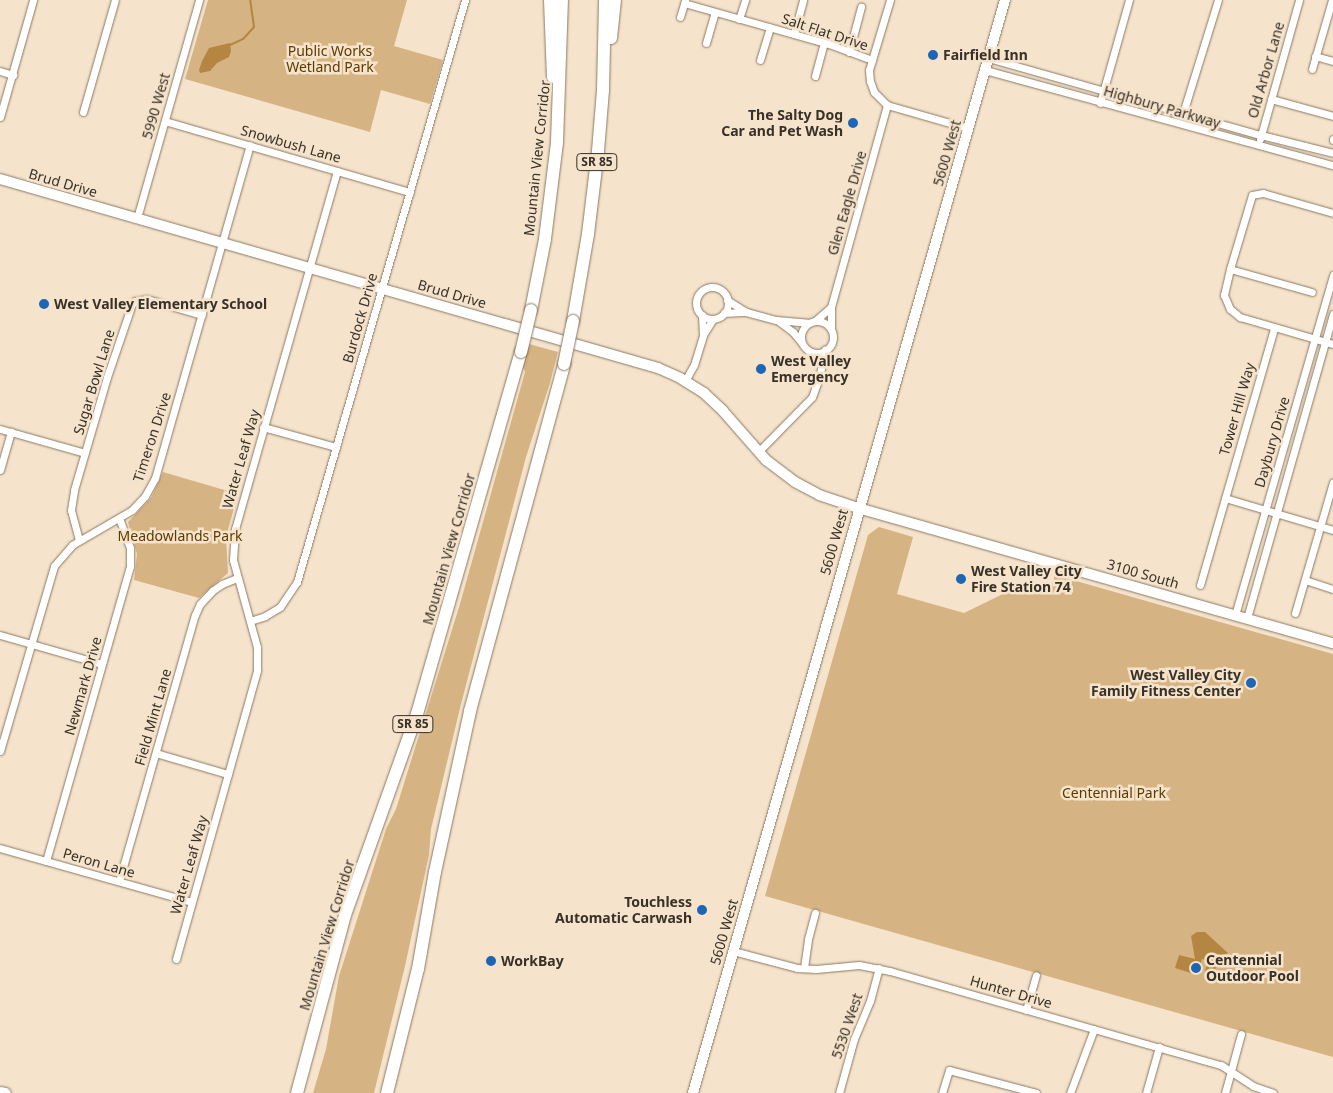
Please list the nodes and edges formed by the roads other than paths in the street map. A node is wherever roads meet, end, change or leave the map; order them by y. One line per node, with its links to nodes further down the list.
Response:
1 (33, 0): 35 (street)
2 (115, 0): 42 (street)
3 (199, 0): 46 (street, 5990 West)
4 (464, 0): 55 (street, Burdock Drive)
5 (550, 0): 61 (highway)
6 (562, 0): 61 (highway, Mountain View Corridor / SR 85)
7 (605, 0): 37 (highway, SR 85)
8 (615, 0): 37 (highway)
9 (744, 0): 21 (street)
10 (804, 0): 23 (street)
11 (890, 0): 30 (street)
12 (1004, 0): 28 (main road, 5600 West)
13 (1129, 0): 38 (street)
14 (1218, 0): 43 (street)
15 (1299, 0): 39 (street, Old Arbor Lane)
16 (1332, 0): 27 (street)
17 (685, 2): 19 (street, Salt Flat Drive); 20 (street)
18 (861, 7): 26 (street)
19 (715, 12): 21 (street, Salt Flat Drive); 25 (street)
20 (680, 17)
21 (739, 19): 22 (street, Salt Flat Drive)
22 (770, 27): 23 (street, Salt Flat Drive); 29 (street)
23 (794, 34): 24 (street, Salt Flat Drive)
24 (824, 42): 26 (street, Salt Flat Drive); 36 (street)
25 (706, 43)
26 (848, 52): 30 (street, Salt Flat Drive)
27 (1316, 56): 31 (street); 32 (street)
28 (988, 58): 33 (main road, 5600 West); 38 (street, Highbury Parkway)
29 (760, 60)
30 (872, 60): 41 (street)
31 (1333, 61)
32 (1312, 69)
33 (984, 70): 40 (street, Highbury Parkway); 47 (main road, 5600 West)
34 (0, 71): 35 (street)
35 (13, 75): 45 (street)
36 (815, 76)
37 (603, 90): 133 (highway, SR 85, bridge)
38 (1104, 90): 40 (street); 43 (street, Highbury Parkway)
39 (1271, 99): 44 (street); 48 (street, Old Arbor Lane)
40 (1100, 103): 50 (street, Highbury Parkway)
41 (887, 105): 47 (street); 66 (street, Glen Eagle Drive)
42 (83, 112)
43 (1183, 113): 48 (street, Highbury Parkway)
44 (1333, 116)
45 (0, 117)
46 (164, 121): 49 (street, Snowbush Lane); 57 (street, 5990 West)
47 (968, 128): 95 (main road, 5600 West)
48 (1261, 135): 50 (street, Old Arbor Lane); 51 (street, Highbury Parkway)
49 (250, 146): 53 (street, Snowbush Lane); 58 (street, Timeron Drive)
50 (1258, 146): 52 (street, Highbury Parkway)
51 (1333, 153)
52 (1333, 165)
53 (337, 171): 55 (street, Snowbush Lane); 59 (street, Water Leaf Way)
54 (0, 179): 57 (main road, Brud Drive)
55 (410, 192): 63 (street, Burdock Drive)
56 (1333, 213): 60 (street)
57 (137, 218): 58 (main road, Brud Drive)
58 (222, 243): 59 (main road, Brud Drive); 70 (street, Timeron Drive)
59 (309, 268): 63 (main road, Brud Drive); 86 (street, Water Leaf Way)
60 (1230, 268): 64 (street); 75 (street)
61 (539, 275): 126 (highway, Mountain View Corridor / SR 85, bridge)
62 (1333, 275): 78 (street, Daybury Drive)
63 (382, 288): 85 (main road, Brud Drive); 89 (street, Burdock Drive)
64 (1312, 292)
65 (727, 300): 67 (street); 68 (street); 71 (street)
66 (831, 307): 74 (street); 76 (street, Glen Eagle Drive)
67 (746, 312): 68 (street); 73 (street)
68 (724, 313): 72 (street)
69 (1333, 314): 79 (street, Daybury Drive)
70 (202, 315): 91 (street, Sugar Bowl Lane); 98 (street, Timeron Drive)
71 (702, 315): 72 (street); 77 (street)
72 (713, 319): 77 (street)
73 (776, 320): 74 (street); 80 (street)
74 (812, 322): 76 (street); 80 (street)
75 (1274, 328): 78 (street); 94 (street, Tower Hill Way)
76 (830, 329): 82 (street)
77 (703, 335): 85 (street)
78 (1315, 339): 79 (street); 96 (street, Daybury Drive)
79 (1325, 342): 81 (street); 97 (street, Daybury Drive)
80 (803, 344): 83 (street)
81 (1333, 344)
82 (825, 350): 83 (street); 84 (street)
83 (815, 352): 84 (street)
84 (822, 367): 90 (street)
85 (685, 381): 90 (main road, Brud Drive)
86 (263, 427): 89 (street); 102 (street, Water Leaf Way)
87 (0, 429): 88 (street)
88 (11, 432): 91 (street); 92 (street)
89 (336, 447): 109 (street, Burdock Drive)
90 (758, 452): 95 (main road, Brud Drive)
91 (85, 453): 101 (street, Sugar Bowl Lane)
92 (0, 470)
93 (1333, 482): 99 (street)
94 (1225, 498): 96 (street); 104 (street, Tower Hill Way)
95 (858, 508): 107 (main road, 3100 South); 122 (main road, 5600 West)
96 (1266, 510): 97 (street); 107 (street, Daybury Drive)
97 (1276, 513): 99 (street); 108 (street, Daybury Drive)
98 (119, 518): 101 (street, Timeron Drive); 113 (street, Newmark Drive)
99 (1320, 526): 100 (street); 103 (street)
100 (1333, 530)
101 (79, 540): 111 (street, Timeron Drive)
102 (237, 578): 109 (street, Water Leaf Way); 115 (street, Field Mint Lane)
103 (1305, 580): 105 (street); 106 (street)
104 (1200, 586)
105 (1333, 588)
106 (1296, 613)
107 (1236, 615): 108 (main road, 3100 South)
108 (1246, 618): 112 (main road, 3100 South)
109 (250, 621): 116 (street, Water Leaf Way)
110 (0, 635): 111 (street)
111 (30, 643): 113 (street); 114 (street, Timeron Drive)
112 (1333, 643)
113 (102, 664): 118 (street, Newmark Drive)
114 (0, 751)
115 (156, 753): 116 (street); 119 (street, Field Mint Lane)
116 (228, 774): 120 (street, Water Leaf Way)
117 (0, 848): 118 (street, Peron Lane)
118 (46, 861): 119 (street, Peron Lane)
119 (119, 881): 120 (street, Peron Lane)
120 (192, 902): 123 (street, Water Leaf Way)
121 (815, 913): 124 (street)
122 (733, 951): 124 (street, Hunter Drive); 142 (main road, 5600 West)
123 (176, 959)
124 (804, 968): 125 (street, Hunter Drive)
125 (878, 968): 129 (street, Hunter Drive); 143 (street, 5530 West)
126 (328, 974): 128 (highway, Mountain View Corridor / SR 85); 137 (highway)
127 (1036, 975): 129 (street)
128 (320, 1008): 138 (highway, Mountain View Corridor / SR 85); 139 (highway)
129 (1026, 1010): 130 (street, Hunter Drive)
130 (1094, 1029): 132 (street, Hunter Drive); 146 (street)
131 (1242, 1034): 134 (street)
132 (1159, 1047): 134 (street, Hunter Drive); 147 (street)
133 (398, 1052): 140 (highway, SR 85); 141 (highway)
134 (1232, 1070): 148 (street); 149 (street, Hunter Drive)
135 (0, 1092): 136 (main road)
136 (4, 1093)
137 (291, 1093)
138 (297, 1093)
139 (304, 1093)
140 (387, 1093)
141 (393, 1093)
142 (693, 1093)
143 (838, 1093)
144 (942, 1093): 145 (street)
145 (1036, 1093)
146 (1070, 1093)
147 (1146, 1093)
148 (1225, 1093)
149 (1273, 1093)

